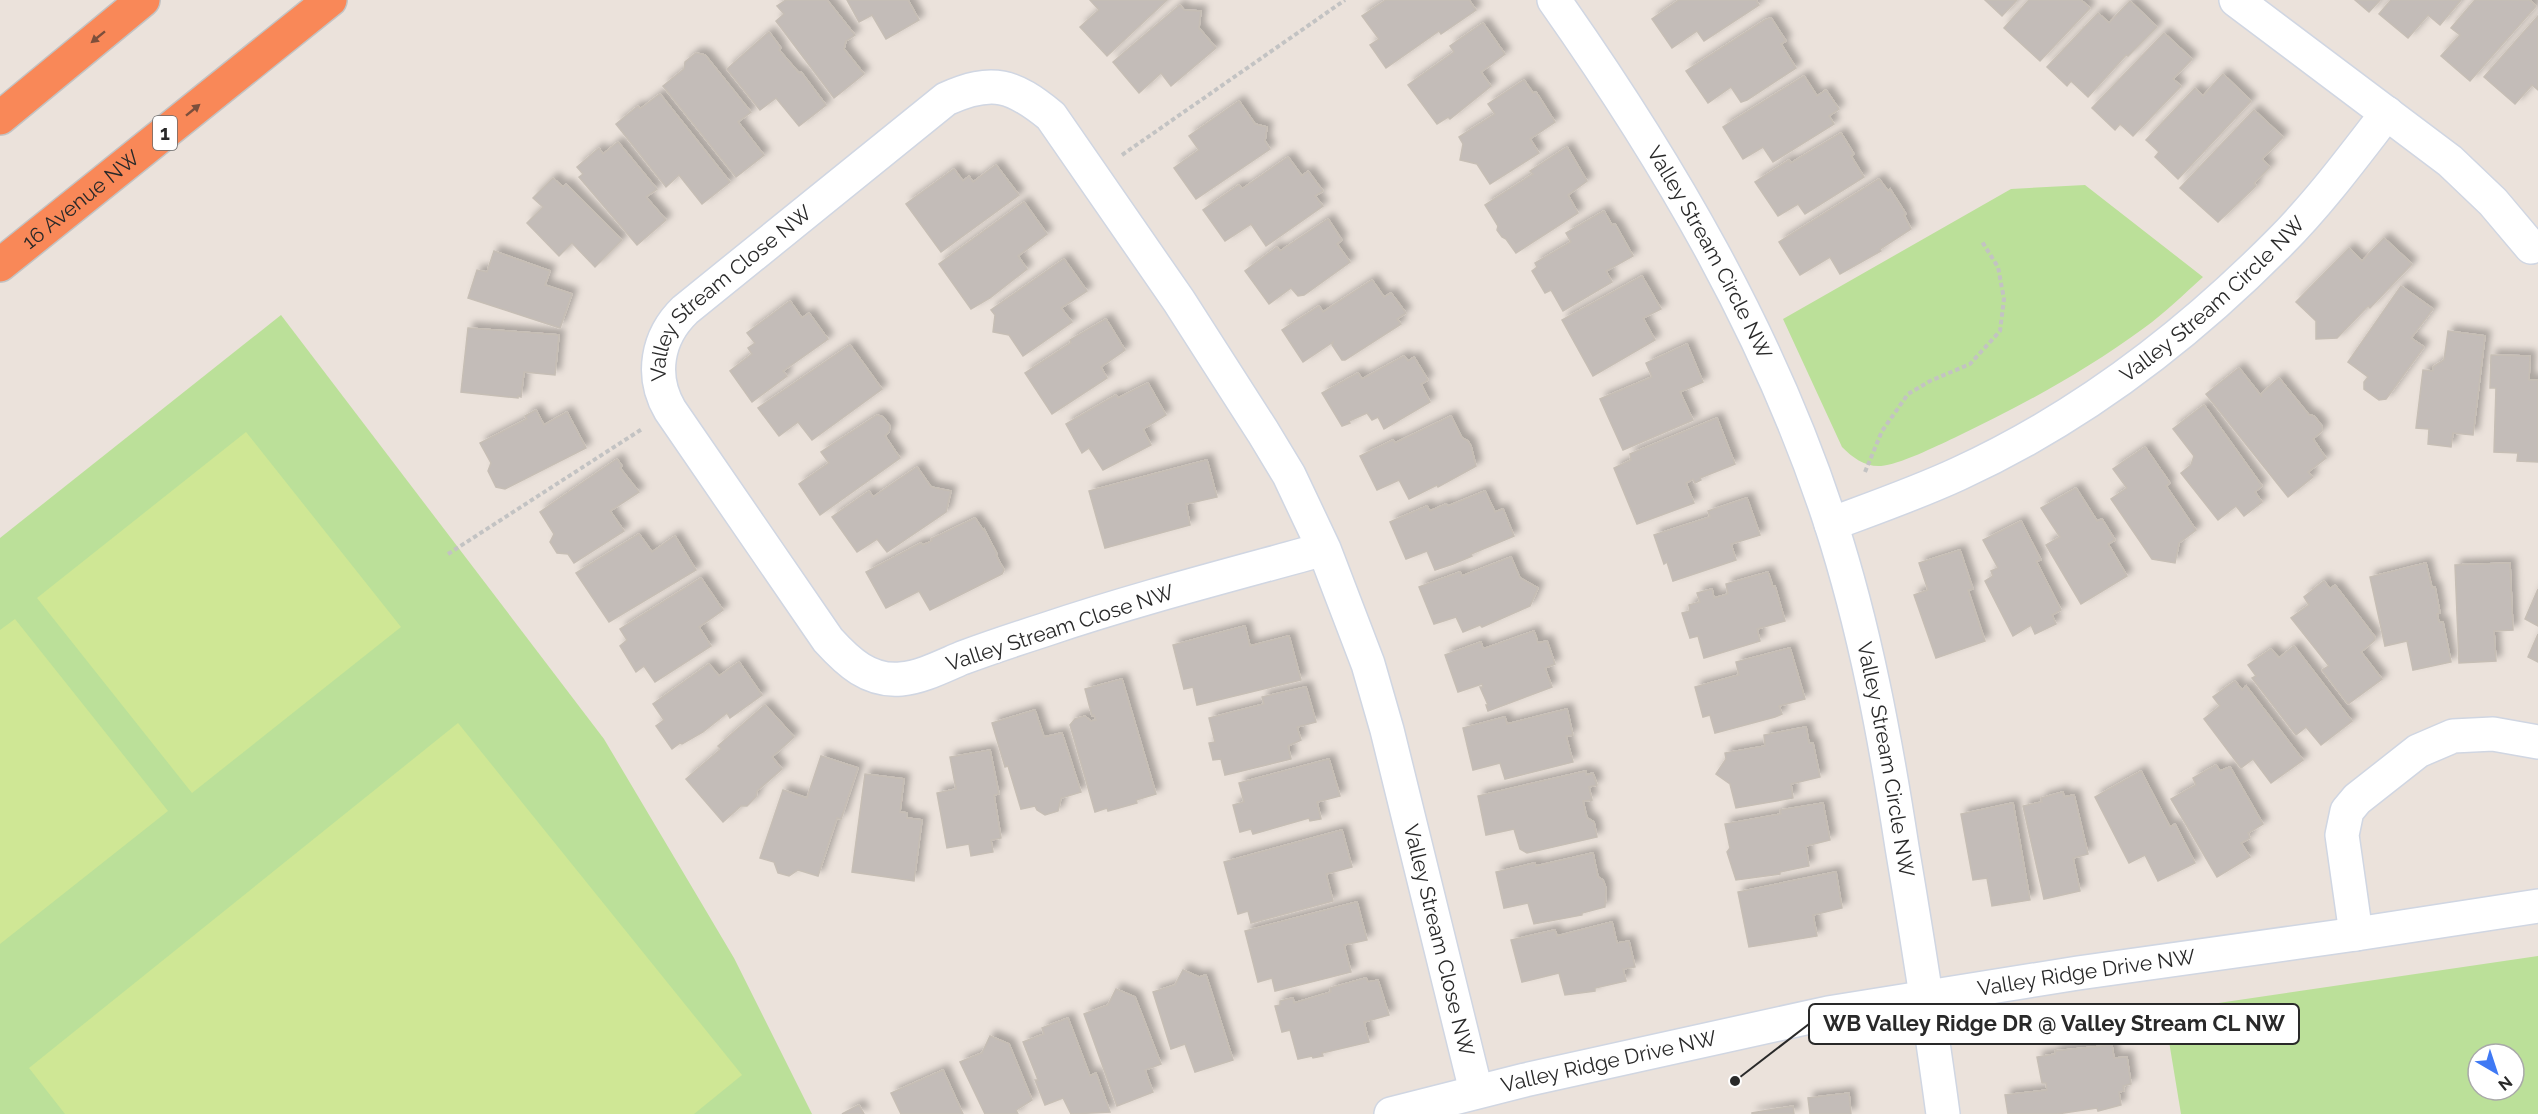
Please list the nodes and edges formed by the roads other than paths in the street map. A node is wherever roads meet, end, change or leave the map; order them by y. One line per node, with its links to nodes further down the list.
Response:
1 (143, 0): 6 (highway, one-way to 6)
2 (330, 0): 8 (highway, 16 Avenue NW / 1, one-way to 2)
3 (1554, 0): 9 (street, Valley Stream Circle NW)
4 (2236, 0): 5 (street)
5 (2387, 113): 7 (street); 9 (street, Valley Stream Circle NW)
6 (0, 117)
7 (2531, 247)
8 (0, 265)
9 (1831, 524): 14 (street, Valley Stream Circle NW)
10 (1324, 549): 10 (street, Valley Stream Close NW); 15 (street, Valley Stream Close NW)
11 (2538, 742): 13 (street)
12 (2538, 906): 13 (street, Valley Ridge Drive NW)
13 (2356, 934): 14 (street, Valley Ridge Drive NW)
14 (1927, 997): 15 (street, Valley Ridge Drive NW); 17 (street, Valley Stream Circle NW)
15 (1476, 1091): 16 (street, Valley Ridge Drive NW)
16 (1391, 1114)
17 (1943, 1114)

